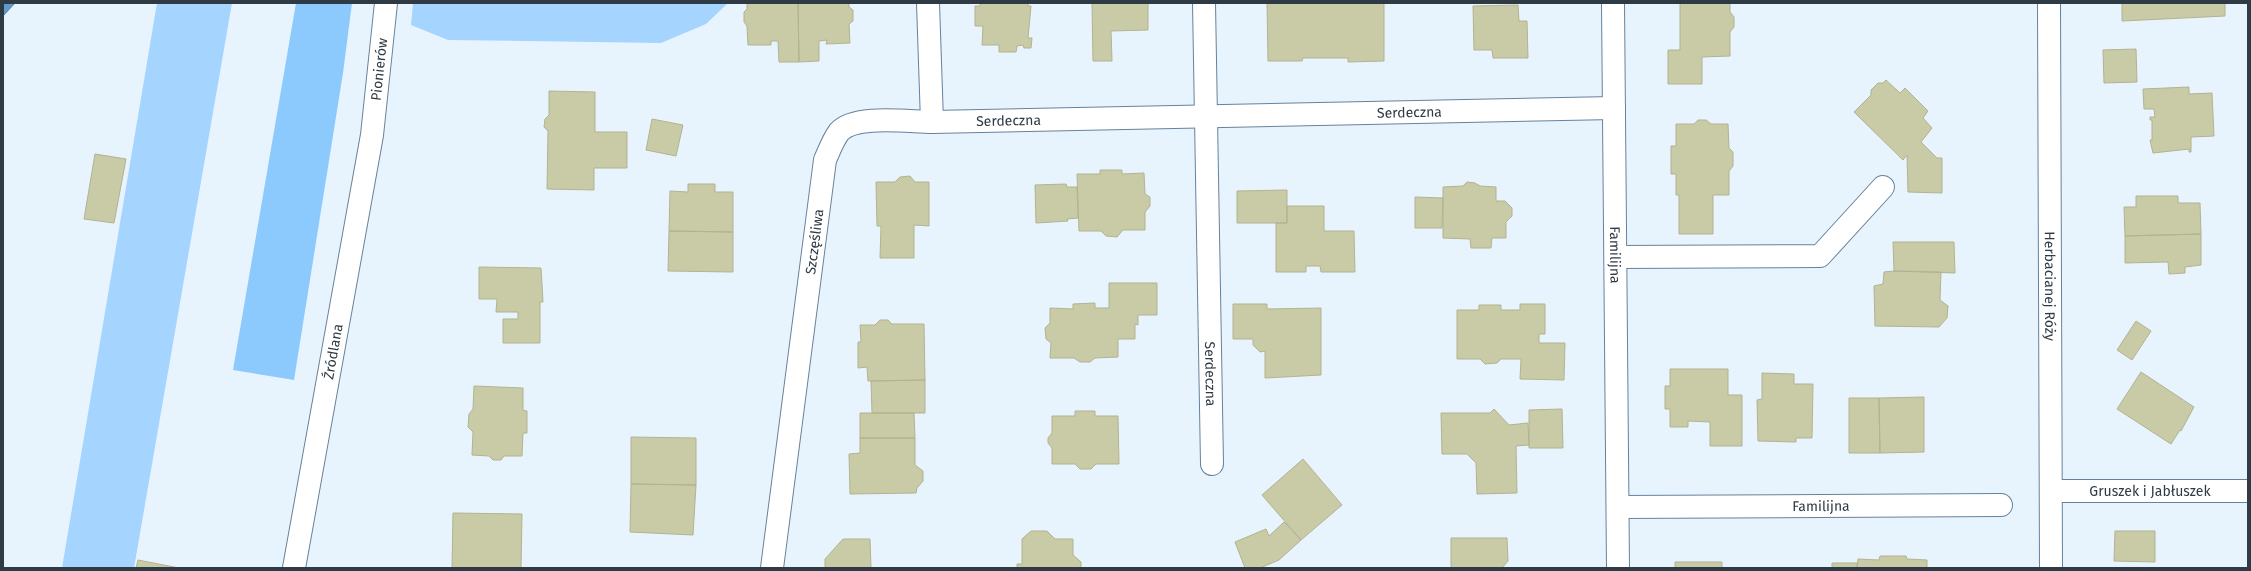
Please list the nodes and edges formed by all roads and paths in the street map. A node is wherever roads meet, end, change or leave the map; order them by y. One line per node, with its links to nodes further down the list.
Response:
1 (386, 3): 9 (street, Pionierów)
2 (928, 3): 8 (street)
3 (1204, 3): 7 (street, Serdeczna)
4 (1614, 3): 6 (street, Familijna)
5 (2049, 3): 13 (street, Herbacianej Róży)
6 (1614, 108): 7 (street, Serdeczna); 11 (street, Familijna)
7 (1205, 116): 8 (street, Serdeczna); 12 (street, Serdeczna)
8 (932, 122): 18 (street, Szczęśliwa)
9 (372, 135): 17 (street, Źródlana)
10 (1883, 187): 11 (street)
11 (1616, 257): 16 (street, Familijna)
12 (1212, 464)
13 (2051, 491): 14 (street, Gruszek i Jabłuszek); 20 (street, Herbacianej Róży)
14 (2248, 491)
15 (2001, 505): 16 (street, Familijna)
16 (1618, 508): 19 (street, Familijna)
17 (294, 568)
18 (772, 568)
19 (1618, 568)
20 (2051, 568)

